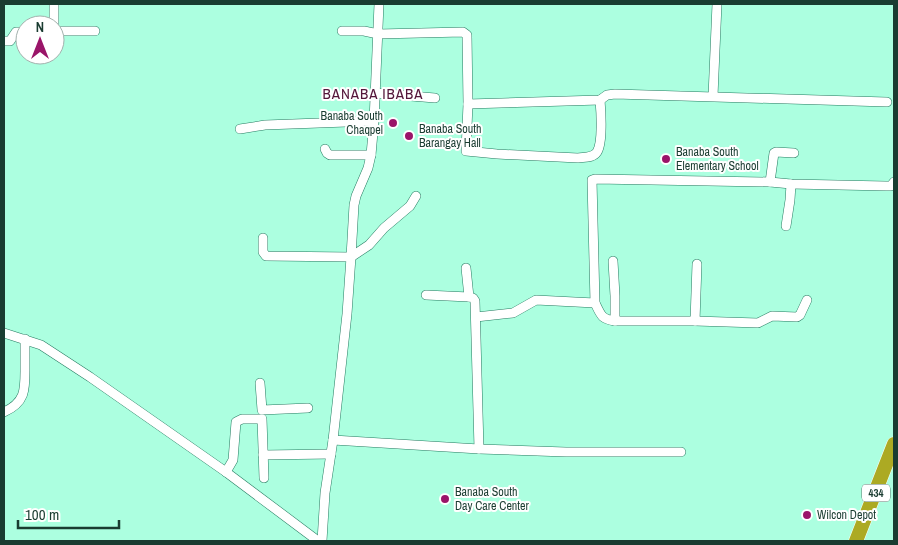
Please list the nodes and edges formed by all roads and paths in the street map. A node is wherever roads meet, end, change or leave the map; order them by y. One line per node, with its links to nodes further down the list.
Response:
1 (379, 4): 7 (street)
2 (717, 4): 10 (street)
3 (65, 31): 4 (street)
4 (95, 31)
5 (342, 31): 7 (street)
6 (15, 34): 8 (street)
7 (378, 34): 9 (street); 14 (street)
8 (4, 41)
9 (375, 93): 11 (street); 15 (street)
10 (713, 96): 12 (street); 13 (street)
11 (435, 98)
12 (600, 100): 14 (street); 14 (street)
13 (887, 102)
14 (468, 104)
15 (374, 121): 16 (street); 19 (street)
16 (240, 129)
17 (326, 149): 19 (street)
18 (794, 153): 20 (street)
19 (371, 155): 26 (street)
20 (770, 182): 22 (street); 33 (street)
21 (894, 182): 22 (street)
22 (791, 184): 24 (street)
23 (416, 196): 26 (street)
24 (786, 226)
25 (263, 238): 26 (street)
26 (351, 257): 43 (street)
27 (613, 261): 35 (street)
28 (697, 264): 36 (street)
29 (466, 268): 31 (street)
30 (426, 295): 31 (street)
31 (469, 297): 34 (street)
32 (806, 300): 36 (street)
33 (595, 303): 34 (street); 35 (street)
34 (476, 318): 45 (street)
35 (615, 321): 36 (street)
36 (695, 321)
37 (4, 333): 38 (street)
38 (25, 339): 41 (street); 49 (street)
39 (260, 383): 42 (street)
40 (308, 408): 42 (street)
41 (4, 412)
42 (262, 415): 48 (street); 49 (street)
43 (333, 440): 45 (street); 47 (street)
44 (894, 444): 52 (highway, 434)
45 (479, 449): 46 (street)
46 (681, 452)
47 (331, 454): 48 (street); 51 (street)
48 (263, 455): 50 (street)
49 (226, 472): 51 (street)
50 (264, 478)
51 (320, 541)
52 (856, 541)

